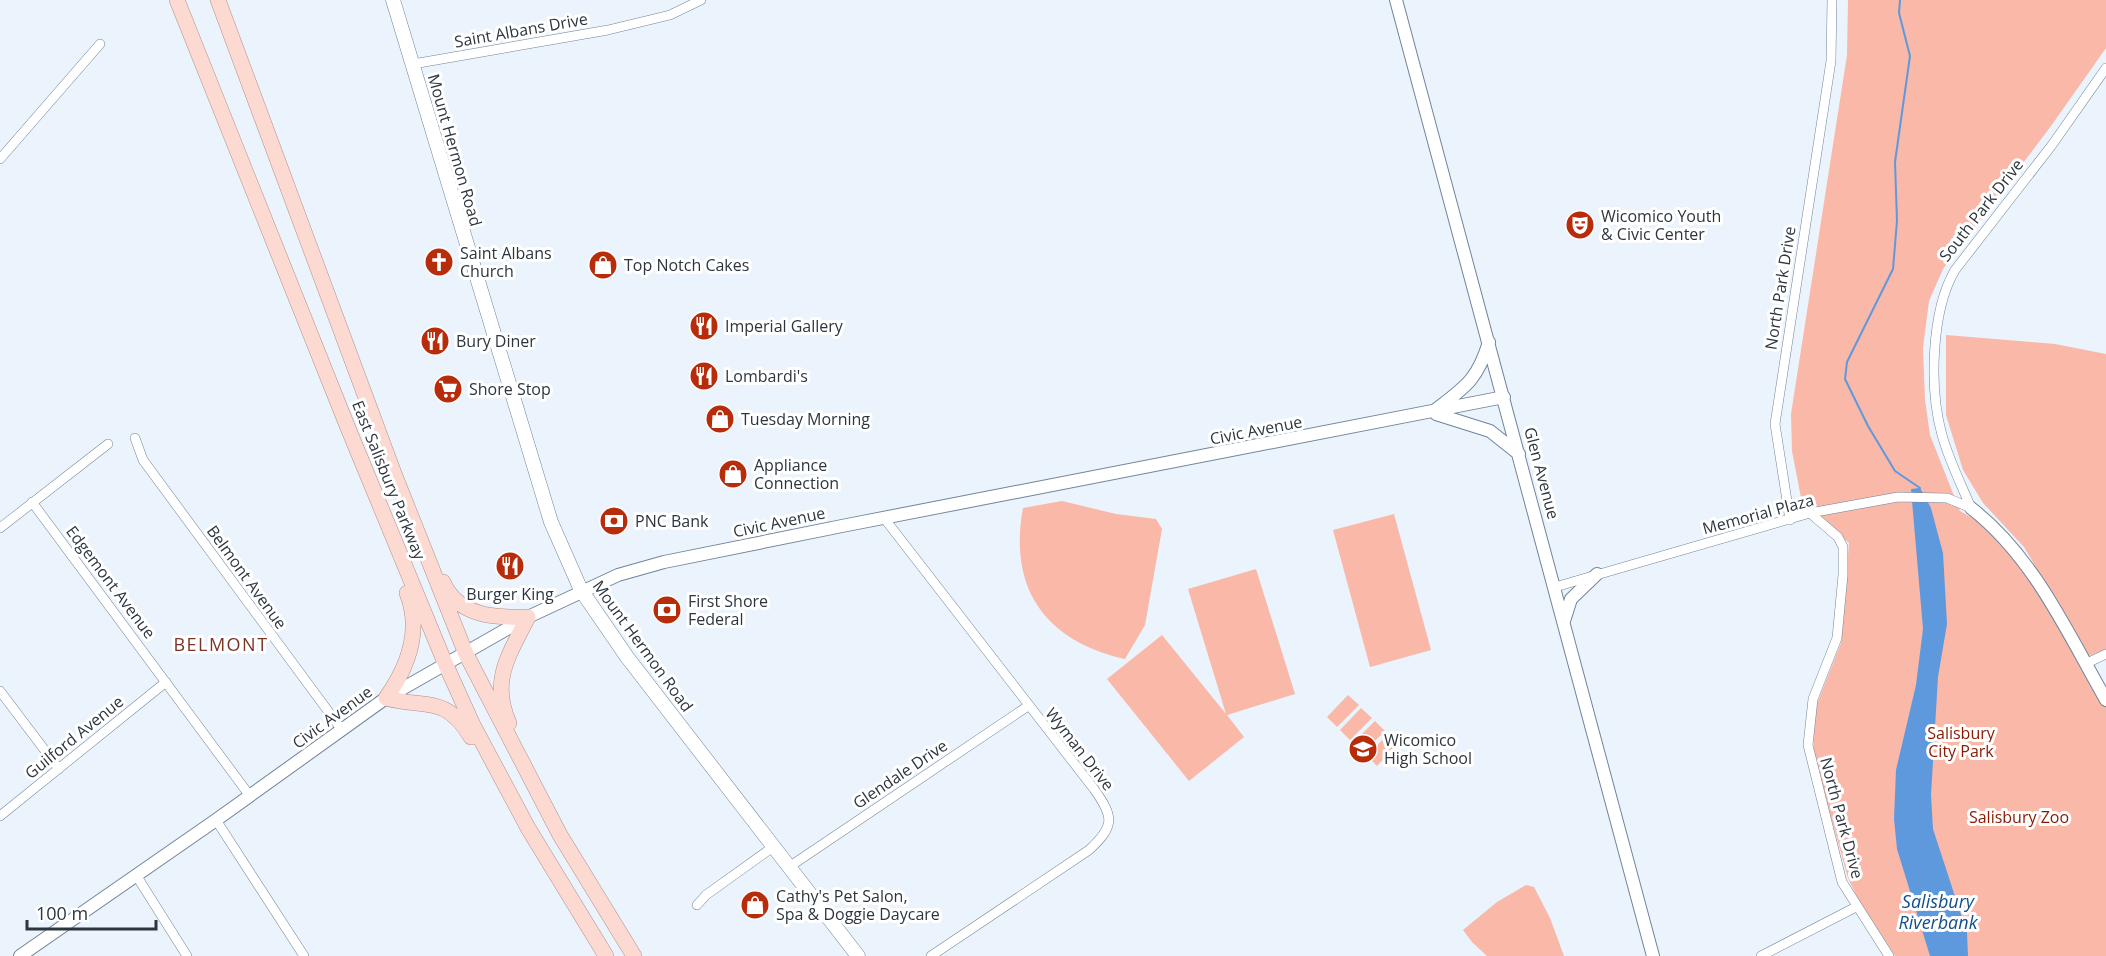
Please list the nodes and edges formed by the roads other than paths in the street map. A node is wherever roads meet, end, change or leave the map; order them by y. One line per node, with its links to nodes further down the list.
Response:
1 (177, 0): 17 (main road, East Salisbury Parkway)
2 (393, 0): 8 (main road, Mount Hermon Road)
3 (701, 0): 8 (street, Saint Albans Drive)
4 (1396, 0): 11 (street, Glen Avenue)
5 (1832, 0): 23 (street, North Park Drive)
6 (219, 2): 18 (main road, East Salisbury Parkway)
7 (100, 44): 10 (street)
8 (413, 64): 27 (main road, Mount Hermon Road)
9 (2106, 68): 20 (street, South Park Drive)
10 (0, 159)
11 (1489, 341): 12 (street, Glen Avenue); 13 (street)
12 (1504, 397): 13 (street, Civic Avenue); 16 (street, Glen Avenue)
13 (1432, 413): 16 (street); 22 (street, Civic Avenue)
14 (135, 438): 39 (street, Belmont Avenue)
15 (108, 444): 19 (street)
16 (1520, 454): 26 (street, Glen Avenue)
17 (360, 456): 32 (main road, East Salisbury Parkway); 36 (main road)
18 (394, 476): 28 (main road); 30 (main road, East Salisbury Parkway)
19 (32, 502): 24 (street); 34 (street, Edgemont Avenue)
20 (1971, 508): 21 (street, Memorial Plaza); 33 (street, South Park Drive)
21 (1810, 513): 23 (street, Memorial Plaza); 50 (street, North Park Drive)
22 (884, 518): 27 (street, Civic Avenue); 38 (street, Wyman Drive)
23 (1790, 520): 25 (street, Memorial Plaza)
24 (0, 528)
25 (1597, 574): 26 (street, Memorial Plaza); 29 (street)
26 (1555, 587): 29 (street, Glen Avenue)
27 (582, 590): 28 (street, Civic Avenue); 46 (main road, Mount Hermon Road)
28 (528, 617): 30 (street, Civic Avenue); 45 (main road)
29 (1564, 625): 58 (street, Glen Avenue)
30 (466, 654): 32 (street, Civic Avenue); 45 (main road, East Salisbury Parkway)
31 (2106, 654): 33 (street)
32 (445, 663): 36 (street, Civic Avenue); 42 (main road, East Salisbury Parkway)
33 (2085, 664): 37 (street, South Park Drive)
34 (166, 681): 40 (street, Guilford Avenue); 41 (street, Edgemont Avenue)
35 (0, 691): 40 (street)
36 (386, 698): 39 (street, Civic Avenue); 42 (main road)
37 (2106, 700)
38 (1028, 706): 47 (street, Glendale Drive); 57 (street, Wyman Drive)
39 (342, 730): 41 (street, Civic Avenue)
40 (59, 769): 43 (street, Guilford Avenue)
41 (250, 796): 44 (street, Civic Avenue)
42 (512, 799): 54 (main road, East Salisbury Parkway)
43 (0, 816)
44 (216, 820): 48 (street, Civic Avenue); 53 (street)
45 (560, 835): 55 (main road, East Salisbury Parkway)
46 (773, 847): 47 (main road, Mount Hermon Road); 49 (street)
47 (789, 867): 56 (main road, Mount Hermon Road)
48 (136, 875): 51 (street, Civic Avenue); 52 (street)
49 (697, 905)
50 (1856, 907): 59 (street); 60 (street, North Park Drive)
51 (20, 956)
52 (187, 956)
53 (304, 956)
54 (606, 956)
55 (634, 956)
56 (858, 956)
57 (931, 956)
58 (1653, 956)
59 (1761, 956)
60 (1889, 956)

